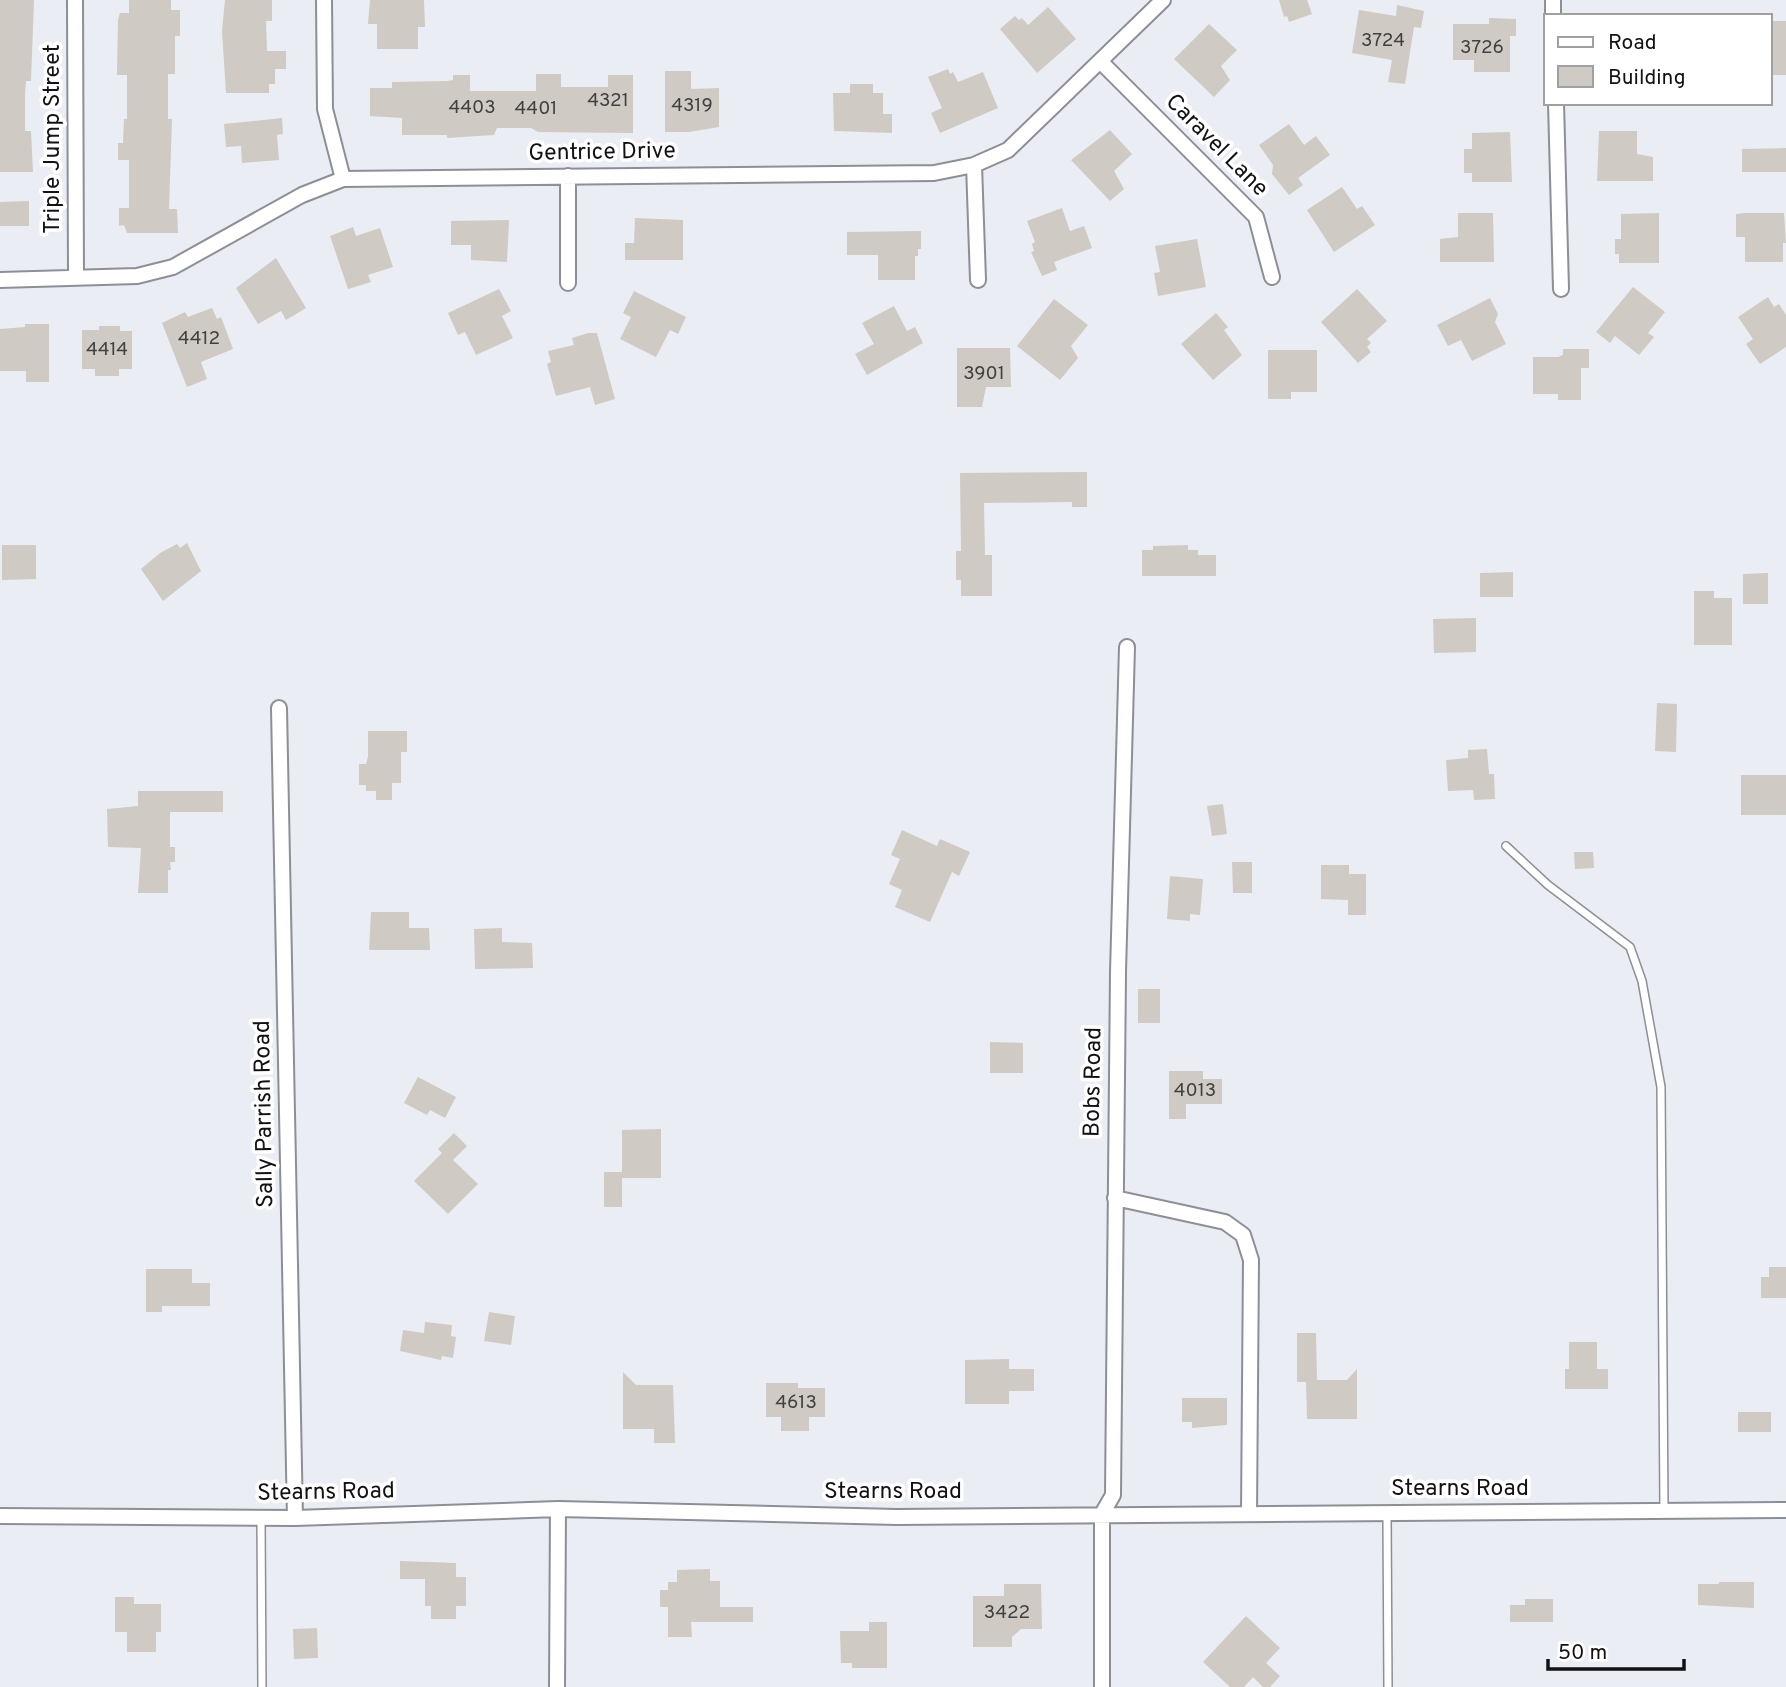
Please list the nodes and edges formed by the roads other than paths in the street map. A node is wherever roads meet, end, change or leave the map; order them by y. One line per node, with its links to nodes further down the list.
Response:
1 (75, 0): 9 (street, Triple Jump Street)
2 (324, 0): 8 (street)
3 (1163, 0): 4 (street, Gentrice Drive)
4 (1101, 62): 6 (street, Gentrice Drive); 10 (street, Caravel Lane)
5 (1556, 105): 14 (street)
6 (974, 165): 7 (street, Gentrice Drive); 12 (street)
7 (568, 176): 8 (street, Gentrice Drive); 13 (street)
8 (343, 178): 9 (street, Gentrice Drive)
9 (76, 277): 11 (street, Gentrice Drive)
10 (1272, 277)
11 (0, 280)
12 (978, 280)
13 (568, 283)
14 (1561, 289)
15 (1127, 647): 18 (street, Bobs Road)
16 (279, 708): 27 (street, Sally Parrish Road)
17 (1506, 846): 20 (lane)
18 (1115, 1198): 23 (street); 24 (street, Bobs Road)
19 (558, 1509): 24 (street, Stearns Road); 27 (street, Stearns Road); 29 (street)
20 (1664, 1510): 21 (street, Stearns Road); 22 (street, Stearns Road)
21 (1786, 1510)
22 (1387, 1512): 23 (street, Stearns Road); 31 (lane)
23 (1249, 1513): 24 (street, Stearns Road)
24 (1102, 1514): 30 (street, Bobs Road)
25 (0, 1516): 26 (street, Stearns Road)
26 (261, 1517): 27 (street, Stearns Road); 28 (lane)
27 (295, 1518)
28 (262, 1687)
29 (557, 1687)
30 (1102, 1687)
31 (1388, 1687)

